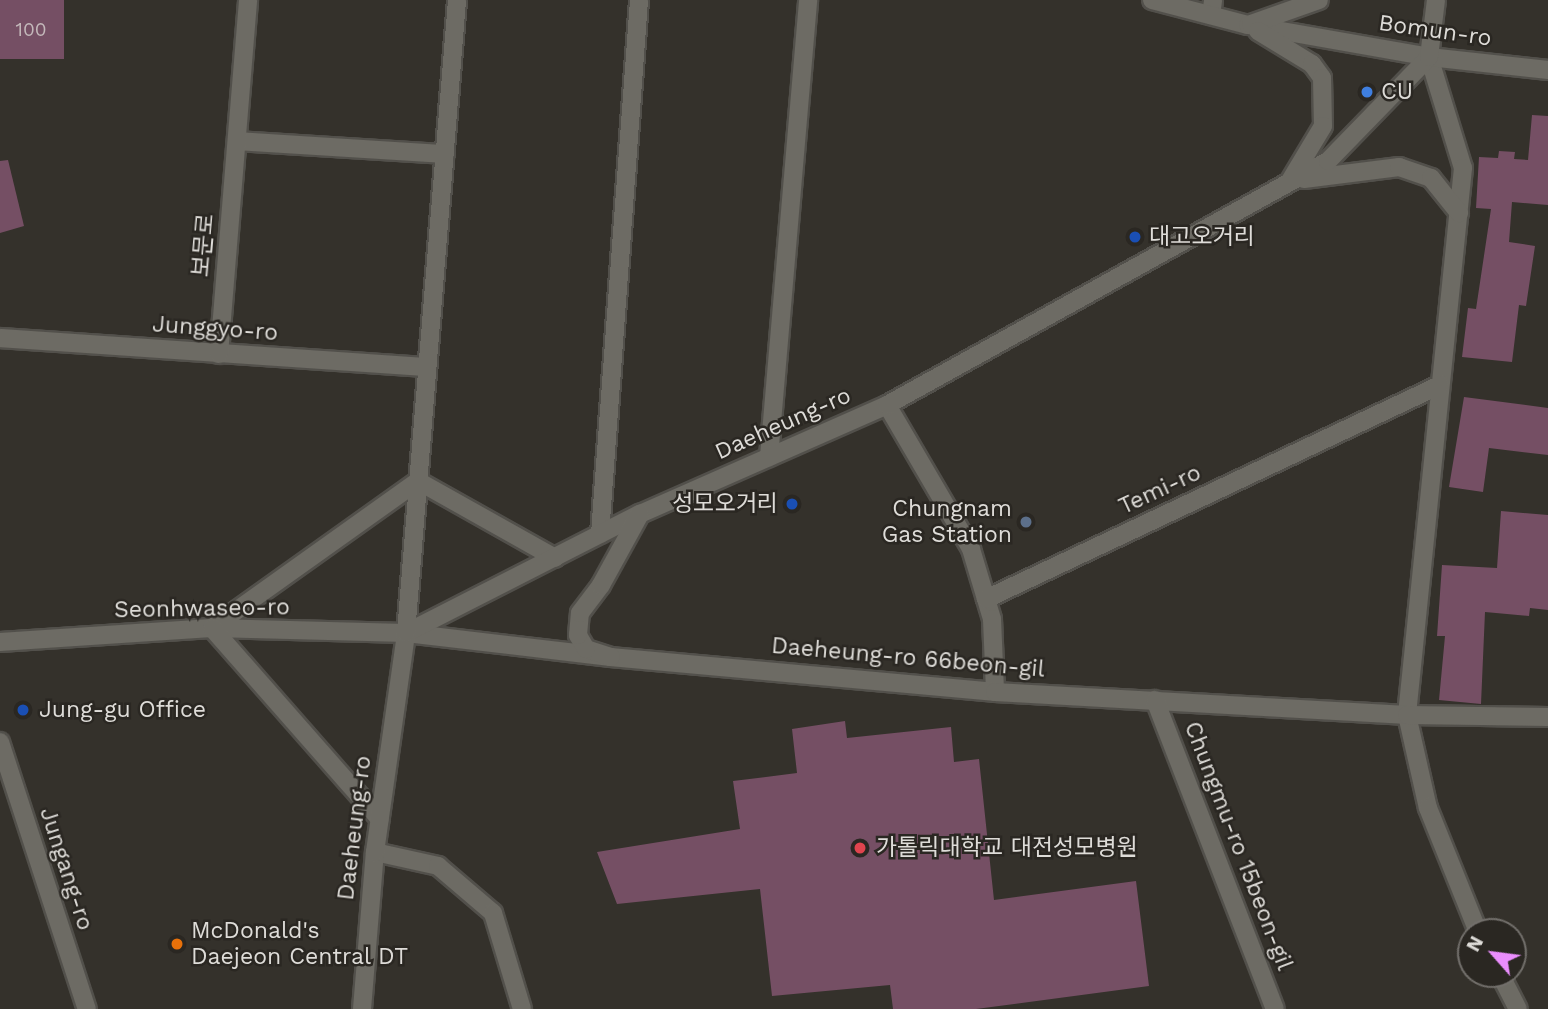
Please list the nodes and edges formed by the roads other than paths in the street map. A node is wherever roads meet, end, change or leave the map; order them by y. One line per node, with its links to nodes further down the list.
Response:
1 (248, 0): 12 (street, 보문로)
2 (457, 0): 13 (street)
3 (639, 0): 24 (street)
4 (808, 0): 21 (street)
5 (1153, 0): 8 (street, Bomun-ro)
6 (1319, 0): 9 (street)
7 (1436, 0): 10 (street)
8 (1212, 8): 9 (street, Bomun-ro)
9 (1248, 25): 10 (street, Bomun-ro); 14 (street)
10 (1429, 57): 11 (street, Bomun-ro); 14 (street, Daeheung-ro); 15 (street)
11 (1548, 70)
12 (237, 141): 13 (street); 17 (street, 보문로)
13 (445, 154): 18 (street)
14 (1290, 181): 15 (street); 20 (street, Daeheung-ro)
15 (1459, 213): 19 (street)
16 (0, 338): 17 (street, Junggyo-ro)
17 (219, 354): 18 (street, Junggyo-ro)
18 (427, 367): 22 (street)
19 (1440, 385): 26 (street, Temi-ro); 33 (street)
20 (887, 405): 21 (street, Daeheung-ro); 26 (street)
21 (769, 457): 23 (street, Daeheung-ro)
22 (418, 481): 25 (street); 27 (street); 28 (street)
23 (640, 514): 24 (street, Daeheung-ro); 30 (street)
24 (600, 534): 25 (street, Daeheung-ro)
25 (555, 558): 28 (street, Daeheung-ro)
26 (986, 599): 31 (street)
27 (212, 628): 28 (street, Seonhwaseo-ro); 29 (street, Seonhwaseo-ro); 36 (street)
28 (406, 633): 30 (street, Daeheung-ro 66beon-gil); 36 (street, Daeheung-ro)
29 (0, 642)
30 (611, 657): 31 (street, Daeheung-ro 66beon-gil)
31 (995, 692): 32 (street, Daeheung-ro 66beon-gil)
32 (1155, 700): 33 (street, Daeheung-ro 66beon-gil); 43 (street, Chungmu-ro 15beon-gil)
33 (1407, 715): 34 (street, Daeheung-ro 66beon-gil); 38 (street)
34 (1548, 717)
35 (0, 743): 40 (street, Jungang-ro)
36 (380, 820): 37 (street, Daeheung-ro)
37 (375, 852): 41 (street, Daeheung-ro); 42 (street)
38 (1472, 918)
39 (1507, 988): 44 (street)
40 (87, 1009)
41 (362, 1009)
42 (522, 1009)
43 (1275, 1009)
44 (1518, 1009)

